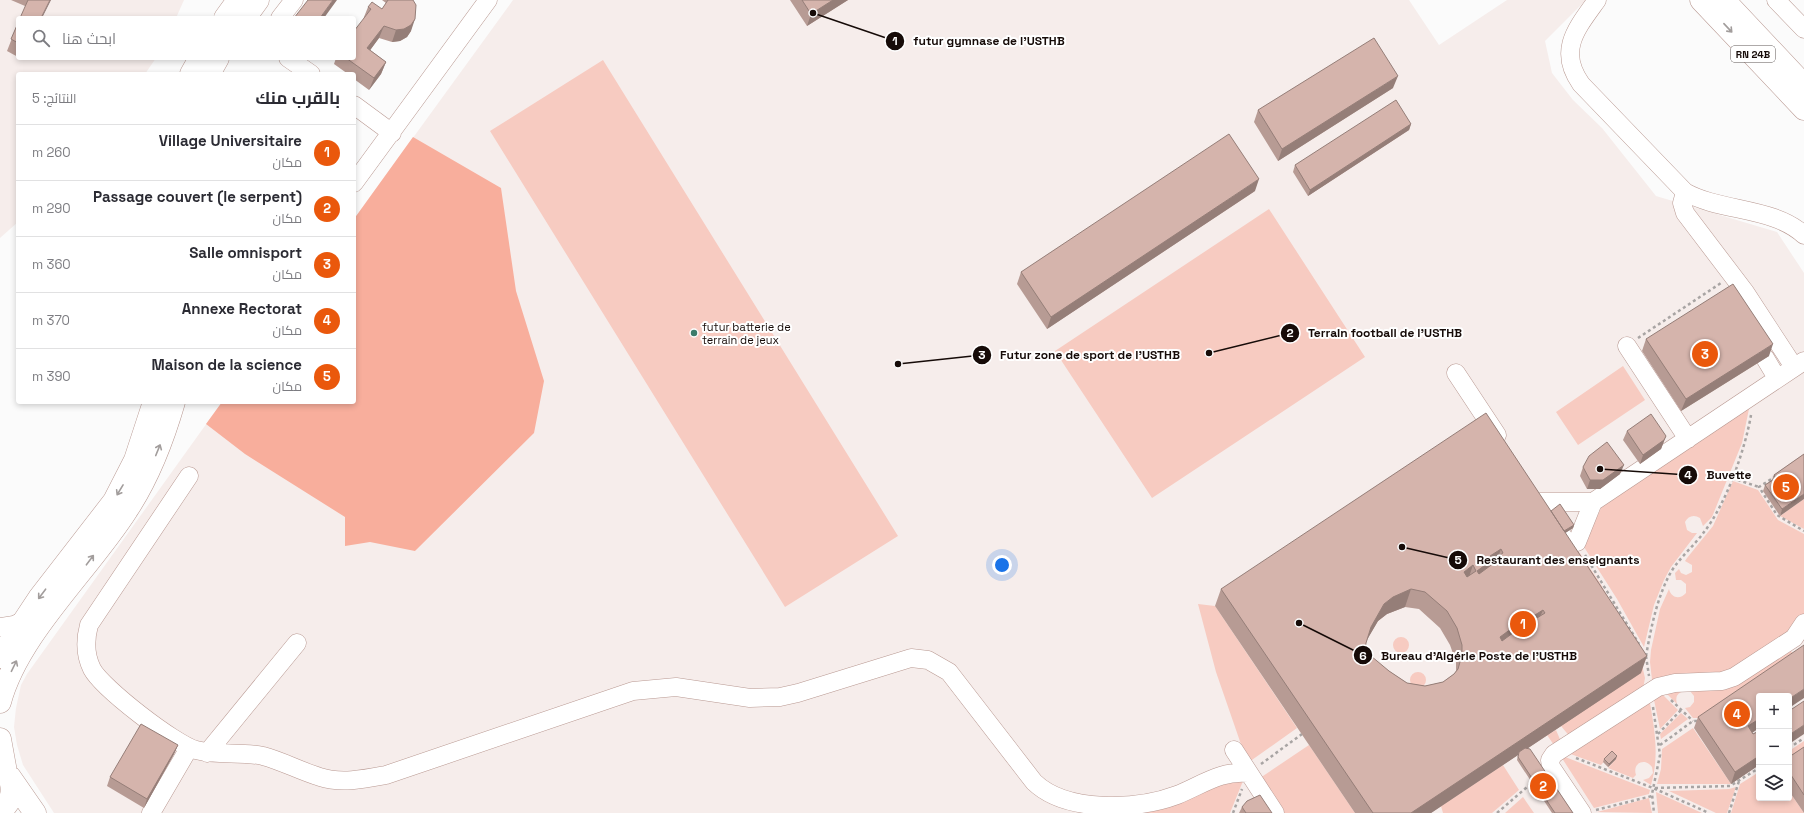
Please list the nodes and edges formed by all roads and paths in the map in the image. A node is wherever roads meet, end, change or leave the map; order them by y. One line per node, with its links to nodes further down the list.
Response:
1 (238, 0): 9 (main road)
2 (258, 0): 10 (main road)
3 (294, 0): 11 (street)
4 (488, 0): 22 (street)
5 (1597, 0): 24 (street)
6 (1701, 0): 21 (main road, RN 24B, one-way to 21)
7 (1724, 0): 19 (main road)
8 (1776, 0): 12 (street)
9 (226, 16)
10 (246, 16)
11 (282, 16)
12 (1804, 28)
13 (199, 60): 16 (main road)
14 (217, 60): 17 (main road)
15 (291, 60): 18 (street)
16 (192, 72)
17 (210, 72)
18 (307, 72)
19 (1804, 85)
20 (356, 107): 22 (street)
21 (1804, 108)
22 (392, 133): 23 (street)
23 (356, 179)
24 (1685, 192): 25 (street); 26 (street)
25 (1804, 234)
26 (1733, 275): 27 (path); 29 (street)
27 (1628, 346): 37 (street)
28 (1765, 358): 31 (street)
29 (1799, 364): 31 (street)
30 (1456, 373): 38 (street)
31 (1777, 378): 32 (street)
32 (1753, 395): 37 (street); 41 (path)
33 (153, 404): 47 (main road, one-way to 47)
34 (173, 404): 36 (main road)
35 (184, 404): 36 (street)
36 (167, 427): 57 (main road, one-way to 36)
37 (1688, 439): 44 (street)
38 (1504, 446)
39 (1778, 474): 42 (path)
40 (189, 476): 66 (street)
41 (1732, 478): 42 (path); 54 (path)
42 (1759, 487): 45 (path)
43 (1540, 502): 44 (street)
44 (1593, 502): 46 (street)
45 (1804, 532)
46 (1570, 539): 52 (path)
47 (23, 621): 49 (street); 55 (main road)
48 (1804, 623): 56 (street)
49 (0, 627)
50 (296, 643): 68 (street)
51 (0, 646): 55 (street)
52 (1640, 646)
53 (1643, 651): 54 (path)
54 (1646, 656): 56 (path)
55 (0, 657)
56 (1654, 689): 58 (path); 61 (path); 69 (street)
57 (0, 702)
58 (1681, 710): 59 (path); 61 (path)
59 (1693, 721): 60 (path); 64 (path)
60 (1702, 722)
61 (1658, 734): 64 (path)
62 (1804, 738): 65 (path)
63 (0, 739): 71 (main road)
64 (1659, 745): 74 (path)
65 (1792, 746)
66 (189, 748): 68 (street); 79 (street)
67 (1234, 750): 72 (street)
68 (207, 753): 72 (street)
69 (1554, 759): 74 (path); 77 (street); 81 (path)
70 (1756, 770): 73 (path)
71 (5, 771): 76 (main road); 78 (main road)
72 (1249, 773): 80 (street)
73 (1740, 781): 74 (path); 84 (path)
74 (1653, 788): 75 (path); 83 (path)
75 (1652, 796): 77 (path); 82 (path)
76 (0, 811)
77 (1586, 812)
78 (35, 813)
79 (151, 813)
80 (1275, 813)
81 (1497, 813)
82 (1654, 813)
83 (1709, 813)
84 (1729, 813)

